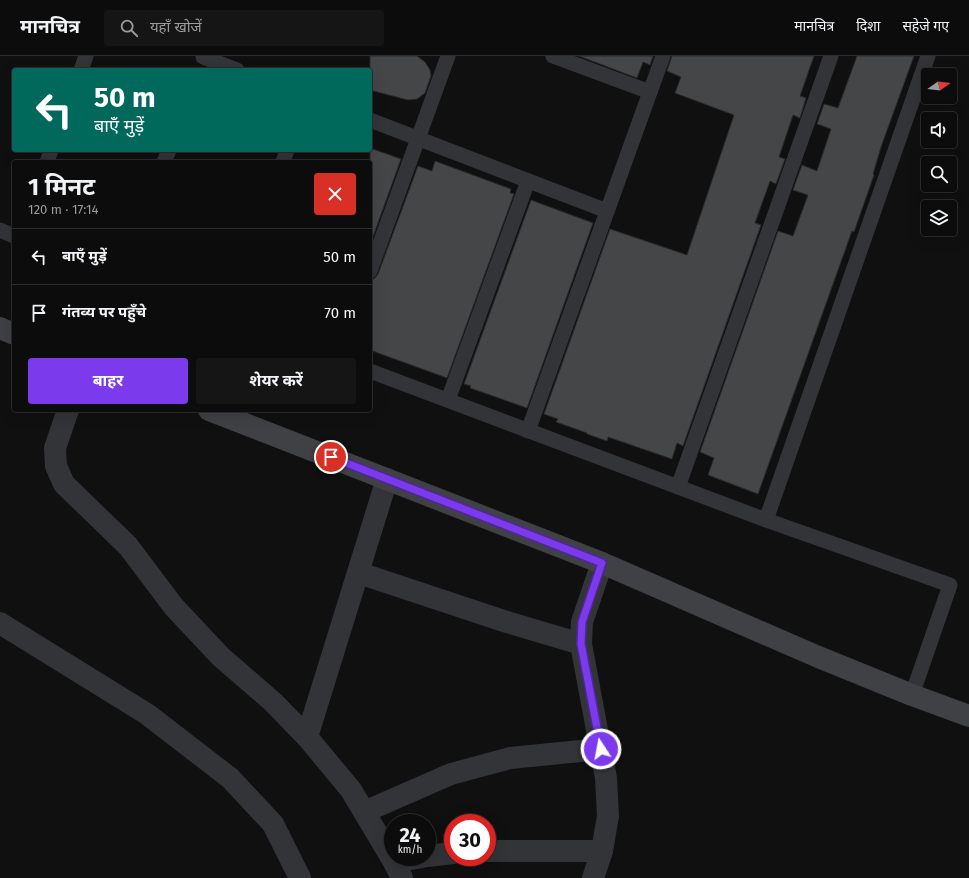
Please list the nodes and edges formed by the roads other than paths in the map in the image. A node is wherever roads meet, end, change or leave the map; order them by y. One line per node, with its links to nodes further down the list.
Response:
1 (86, 56): 9 (lane)
2 (448, 56): 13 (lane)
3 (553, 56): 7 (lane)
4 (663, 56): 11 (lane)
5 (831, 56): 27 (lane)
6 (928, 56): 28 (lane)
7 (575, 60): 11 (lane)
8 (201, 61): 10 (lane)
9 (82, 68)
10 (230, 68)
11 (650, 92): 15 (lane)
12 (372, 121): 13 (lane)
13 (418, 139): 14 (lane); 18 (lane)
14 (528, 181): 15 (lane); 22 (lane)
15 (608, 211): 25 (lane)
16 (0, 230): 17 (lane)
17 (12, 235)
18 (372, 266)
19 (0, 328): 20 (street)
20 (12, 333)
21 (372, 371): 22 (lane)
22 (448, 400): 25 (lane)
23 (67, 412): 35 (street)
24 (214, 412): 26 (street)
25 (528, 431): 27 (lane)
26 (387, 479): 29 (street); 30 (street)
27 (678, 487): 28 (lane)
28 (766, 520): 33 (lane)
29 (602, 563): 32 (street); 33 (street)
30 (359, 573): 32 (street); 35 (street)
31 (0, 623): 41 (street)
32 (581, 644): 36 (street)
33 (912, 695): 34 (street)
34 (969, 716)
35 (307, 737): 37 (street)
36 (601, 749): 37 (street); 39 (street)
37 (364, 812): 40 (street)
38 (496, 851): 39 (street)
39 (602, 852): 42 (street)
40 (398, 870)
41 (300, 878)
42 (593, 878)

